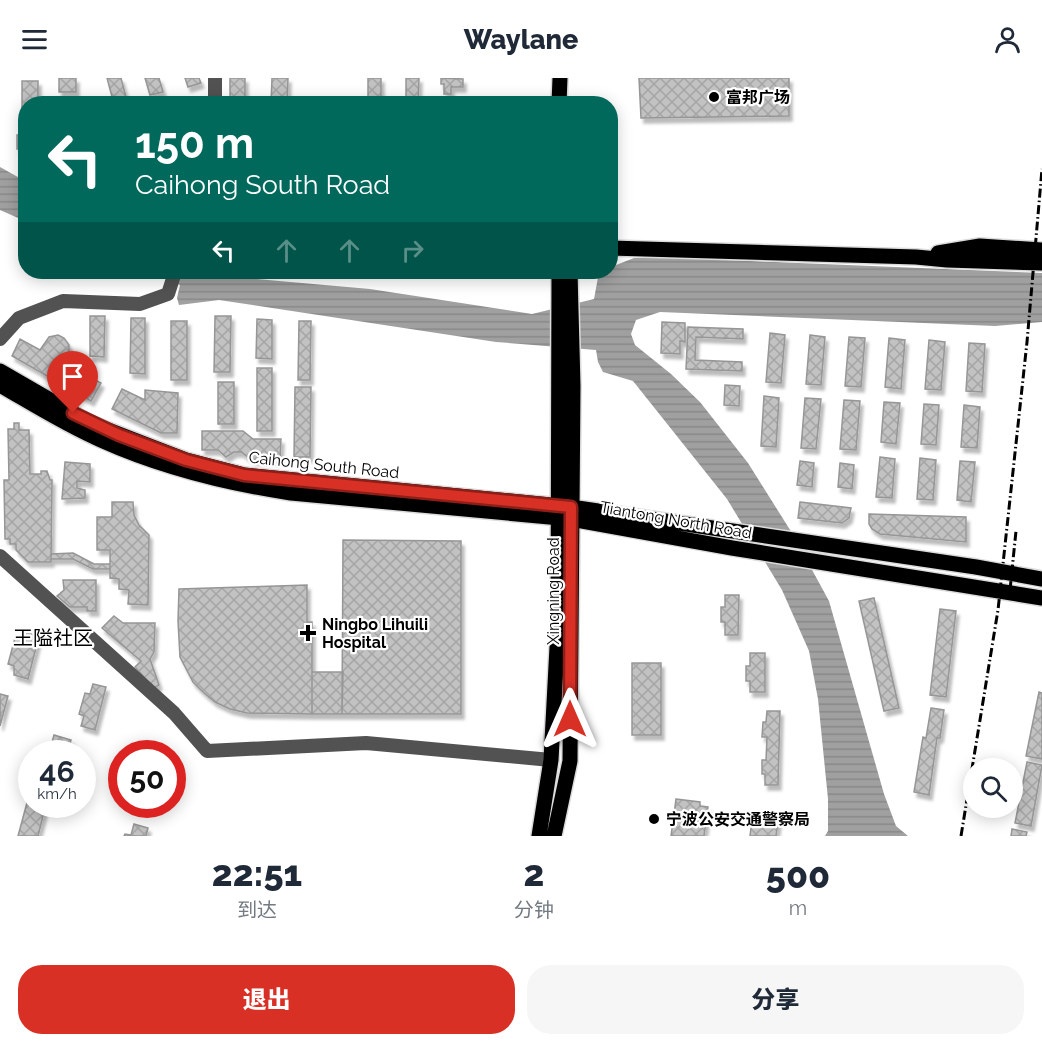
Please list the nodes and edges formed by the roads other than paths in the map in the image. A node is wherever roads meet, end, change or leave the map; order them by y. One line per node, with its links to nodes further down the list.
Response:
1 (214, 78): 4 (street)
2 (560, 78): 5 (main road)
3 (570, 78): 6 (main road)
4 (215, 96)
5 (560, 96)
6 (570, 96)
7 (618, 248): 9 (main road)
8 (1042, 250): 9 (main road)
9 (916, 257): 10 (main road)
10 (1042, 263)
11 (172, 279): 14 (street)
12 (559, 279): 17 (main road, Xingning Road)
13 (570, 279): 17 (main road, Xingning Road)
14 (0, 339)
15 (0, 371): 18 (main road, Caihong South Road)
16 (0, 385): 18 (main road, Tiantong North Road)
17 (566, 387): 18 (main road, Xingning Road)
18 (565, 512): 20 (main road, Tiantong North Road); 21 (main road, Tiantong North Road); 22 (main road, Xingning Road); 24 (main road, Xingning Road)
19 (0, 556): 22 (street)
20 (1042, 579)
21 (1042, 598)
22 (551, 760): 23 (main road, Xingning Road)
23 (539, 836)
24 (554, 836)

